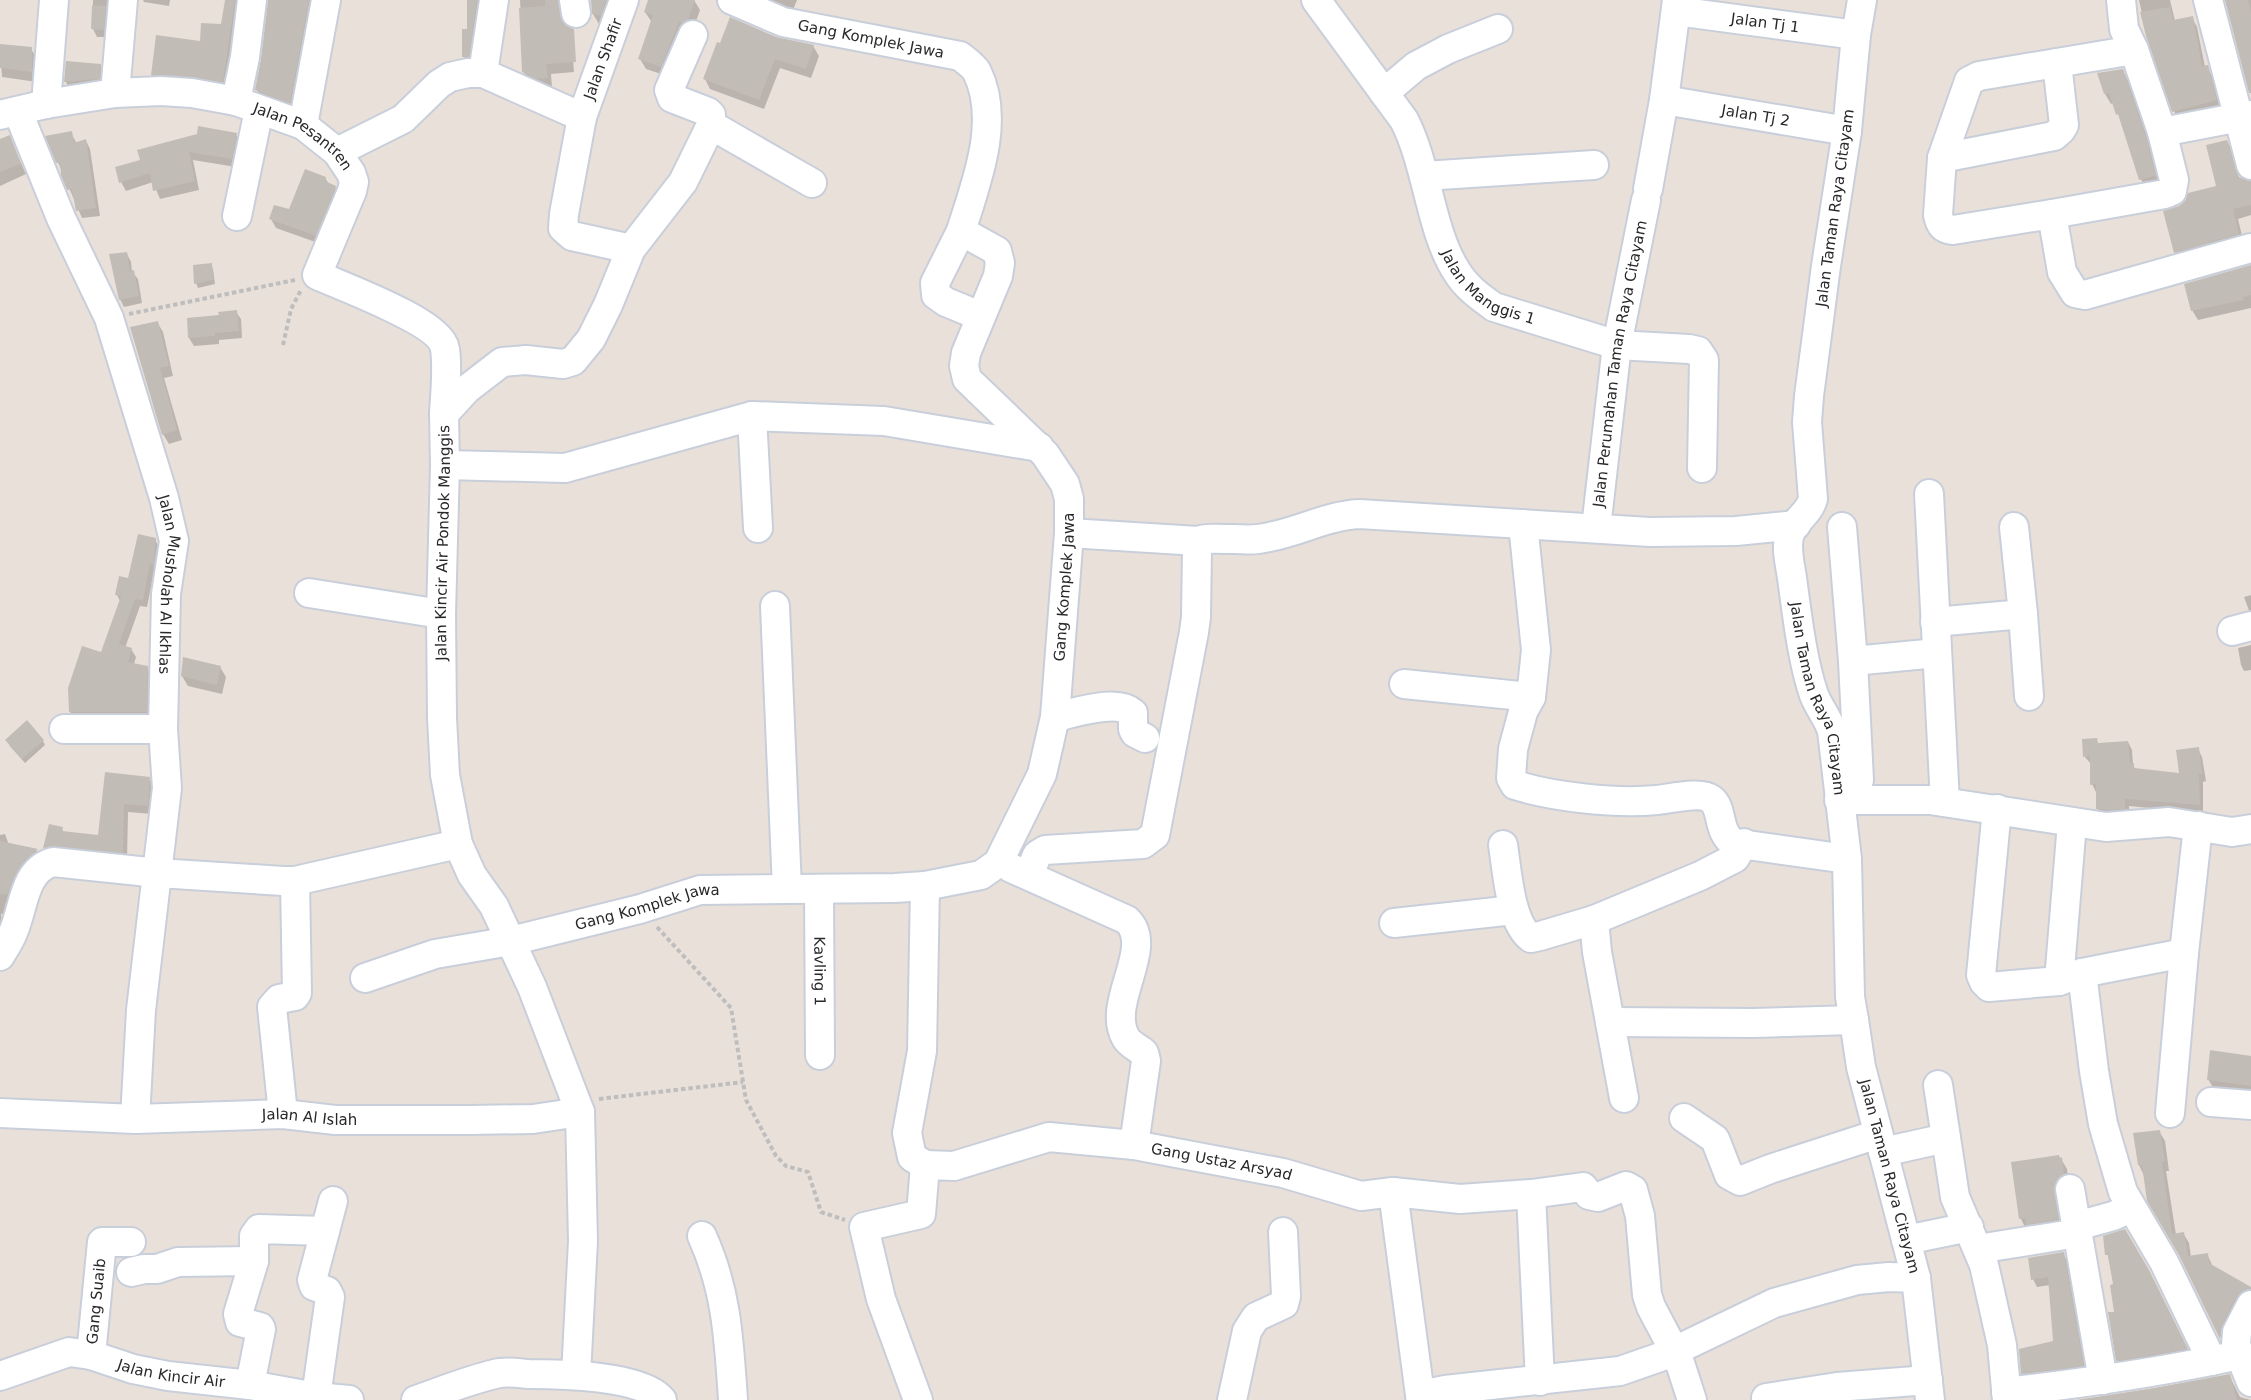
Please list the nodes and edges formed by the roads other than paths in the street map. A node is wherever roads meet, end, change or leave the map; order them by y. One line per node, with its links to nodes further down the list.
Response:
1 (54, 0): 23 (street)
2 (123, 0): 20 (street)
3 (252, 0): 24 (street)
4 (326, 0): 28 (street)
5 (494, 0): 19 (street)
6 (624, 0): 27 (street, Jalan Shafir)
7 (732, 0): 13 (street, Gang Komplek Jawa)
8 (1316, 0): 21 (street, Jalan Manggis 1)
9 (1862, 0): 16 (street, Jalan Taman Raya Citayam)
10 (2121, 0): 17 (street)
11 (2208, 0): 26 (street)
12 (1676, 5): 16 (street, Jalan Tj 1); 22 (street, Jalan Perumahan Taman Raya Citayam)
13 (787, 11): 40 (street, Gang Komplek Jawa)
14 (1497, 29): 21 (street)
15 (693, 35): 29 (street)
16 (1856, 35): 30 (street, Jalan Taman Raya Citayam)
17 (2134, 50): 18 (street); 31 (street)
18 (2056, 63): 33 (street); 33 (street)
19 (483, 73): 27 (street); 32 (street)
20 (115, 93): 23 (street, Jalan Pesantren); 24 (street, Jalan Pesantren)
21 (1384, 93): 36 (street, Jalan Manggis 1)
22 (1664, 100): 30 (street, Jalan Tj 2); 44 (street, Jalan Perumahan Taman Raya Citayam)
23 (46, 104): 25 (street, Jalan Pesantren)
24 (248, 105): 28 (street, Jalan Pesantren); 39 (street)
25 (9, 113): 71 (street, Jalan Musholah Al Ikhlas)
26 (2245, 116): 31 (street); 35 (street)
27 (582, 117): 42 (street)
28 (303, 125): 32 (street, Jalan Pesantren)
29 (711, 125): 37 (street); 42 (street, Jalan Kincir Air Pondok Manggis)
30 (1847, 131): 52 (street, Jalan Taman Raya Citayam)
31 (2162, 132): 38 (street)
32 (337, 152): 45 (street, Jalan Pesantren)
33 (1942, 158): 38 (street)
34 (1594, 165): 36 (street)
35 (2251, 165)
36 (1424, 176): 44 (street, Jalan Manggis 1)
37 (812, 183)
38 (2052, 214): 41 (street)
39 (237, 216)
40 (962, 231): 43 (street, Gang Komplek Jawa); 43 (street)
41 (2251, 248)
42 (631, 249): 45 (street, Jalan Kincir Air Pondok Manggis)
43 (980, 316): 47 (street, Gang Komplek Jawa)
44 (1617, 345): 49 (street, Jalan Manggis 1); 56 (street, Jalan Perumahan Taman Raya Citayam)
45 (444, 414): 48 (street, Jalan Kincir Air Pondok Manggis)
46 (752, 416): 47 (street); 48 (street); 55 (street)
47 (1039, 447): 57 (street, Gang Komplek Jawa)
48 (445, 465): 61 (street, Jalan Kincir Air Pondok Manggis)
49 (1702, 468)
50 (1929, 494): 63 (street)
51 (1523, 524): 56 (street); 58 (street); 68 (street)
52 (1796, 525): 56 (street); 74 (street, Jalan Taman Raya Citayam)
53 (1842, 527): 65 (street)
54 (2014, 527): 62 (street)
55 (758, 528)
56 (1596, 528)
57 (1069, 533): 58 (street); 69 (street, Gang Komplek Jawa)
58 (1198, 541): 86 (street)
59 (309, 593): 61 (street)
60 (775, 606): 89 (street)
61 (441, 614): 81 (street, Jalan Kincir Air Pondok Manggis)
62 (2023, 614): 63 (street); 67 (street)
63 (1935, 622): 64 (street)
64 (1937, 653): 65 (street); 75 (street)
65 (1853, 661): 73 (street)
66 (1404, 684): 68 (street)
67 (2029, 696)
68 (1531, 697): 80 (street)
69 (1055, 717): 72 (street); 84 (street, Gang Komplek Jawa)
70 (63, 729): 71 (street)
71 (163, 729): 85 (street, Jalan Musholah Al Ikhlas)
72 (1146, 738)
73 (1859, 780)
74 (1839, 800): 75 (street); 83 (street, Jalan Taman Raya Citayam)
75 (1945, 802): 76 (street)
76 (1997, 809): 77 (street); 97 (street)
77 (2072, 823): 78 (street); 97 (street)
78 (2199, 826): 79 (street); 96 (street)
79 (2251, 830)
80 (1744, 843): 83 (street); 92 (street)
81 (458, 844): 87 (street); 95 (street, Jalan Kincir Air Pondok Manggis)
82 (1503, 845): 91 (street)
83 (1847, 859): 99 (street, Jalan Taman Raya Citayam)
84 (998, 863): 86 (street); 88 (street, Gang Komplek Jawa)
85 (158, 873): 87 (street); 94 (street); 111 (street, Jalan Musholah Al Ikhlas)
86 (1029, 875): 114 (street)
87 (295, 881): 109 (street)
88 (925, 886): 90 (street, Gang Komplek Jawa); 115 (street)
89 (788, 889): 90 (street, Gang Komplek Jawa); 95 (street, Gang Komplek Jawa)
90 (819, 889): 101 (street, Kavling 1)
91 (1514, 910): 92 (street); 93 (street)
92 (1594, 920): 100 (street)
93 (1394, 923)
94 (5, 940)
95 (511, 941): 98 (street, Gang Komplek Jawa); 106 (street, Jalan Kincir Air Pondok Manggis)
96 (2184, 953): 97 (street); 108 (street)
97 (2071, 977): 120 (street)
98 (365, 978)
99 (1854, 1020): 100 (street); 113 (street, Jalan Taman Raya Citayam)
100 (1610, 1022): 103 (street)
101 (820, 1055)
102 (1938, 1085): 112 (street)
103 (1624, 1098)
104 (2211, 1102): 105 (street)
105 (2251, 1105)
106 (579, 1107): 109 (street, Jalan Al Islah); 136 (street)
107 (0, 1113): 111 (street, Jalan Al Islah)
108 (2170, 1113)
109 (283, 1114): 111 (street, Jalan Al Islah)
110 (1684, 1118): 113 (street)
111 (135, 1119)
112 (1946, 1138): 113 (street); 125 (street)
113 (1881, 1143): 126 (street, Jalan Taman Raya Citayam)
114 (1134, 1145): 115 (street, Gang Ustaz Arsyad); 117 (street, Gang Ustaz Arsyad)
115 (925, 1165): 152 (street)
116 (2070, 1189): 121 (street)
117 (1393, 1192): 118 (street, Gang Ustaz Arsyad); 146 (street)
118 (1531, 1194): 132 (street, Gang Ustaz Arsyad); 139 (street)
119 (333, 1201): 122 (street)
120 (2131, 1208): 121 (street); 135 (street)
121 (2078, 1230): 125 (street); 138 (street)
122 (325, 1231): 128 (street); 145 (street)
123 (1282, 1232): 153 (street)
124 (702, 1236): 151 (street)
125 (1974, 1238): 126 (street); 144 (street)
126 (1906, 1240): 130 (street, Jalan Taman Raya Citayam)
127 (131, 1242): 133 (street, Gang Suaib)
128 (254, 1261): 129 (street); 141 (street)
129 (131, 1272)
130 (1916, 1278): 132 (street); 142 (street, Jalan Taman Raya Citayam)
131 (2251, 1305): 134 (street)
132 (1673, 1352): 139 (street); 154 (street)
133 (91, 1354): 137 (street, Jalan Kincir Air); 141 (street, Jalan Kincir Air)
134 (2239, 1355): 135 (street); 140 (street)
135 (2212, 1361): 138 (street)
136 (576, 1375): 143 (street); 150 (street)
137 (0, 1376)
138 (2103, 1380): 144 (street)
139 (1540, 1381): 146 (street)
140 (2251, 1382)
141 (250, 1385): 145 (street, Jalan Kincir Air)
142 (1929, 1390): 147 (street)
143 (457, 1393): 149 (street)
144 (2007, 1396)
145 (316, 1397): 148 (street, Jalan Kincir Air)
146 (1421, 1398)
147 (1766, 1398)
148 (349, 1400)
149 (416, 1400)
150 (662, 1400)
151 (733, 1400)
152 (918, 1400)
153 (1232, 1400)
154 (1692, 1400)

